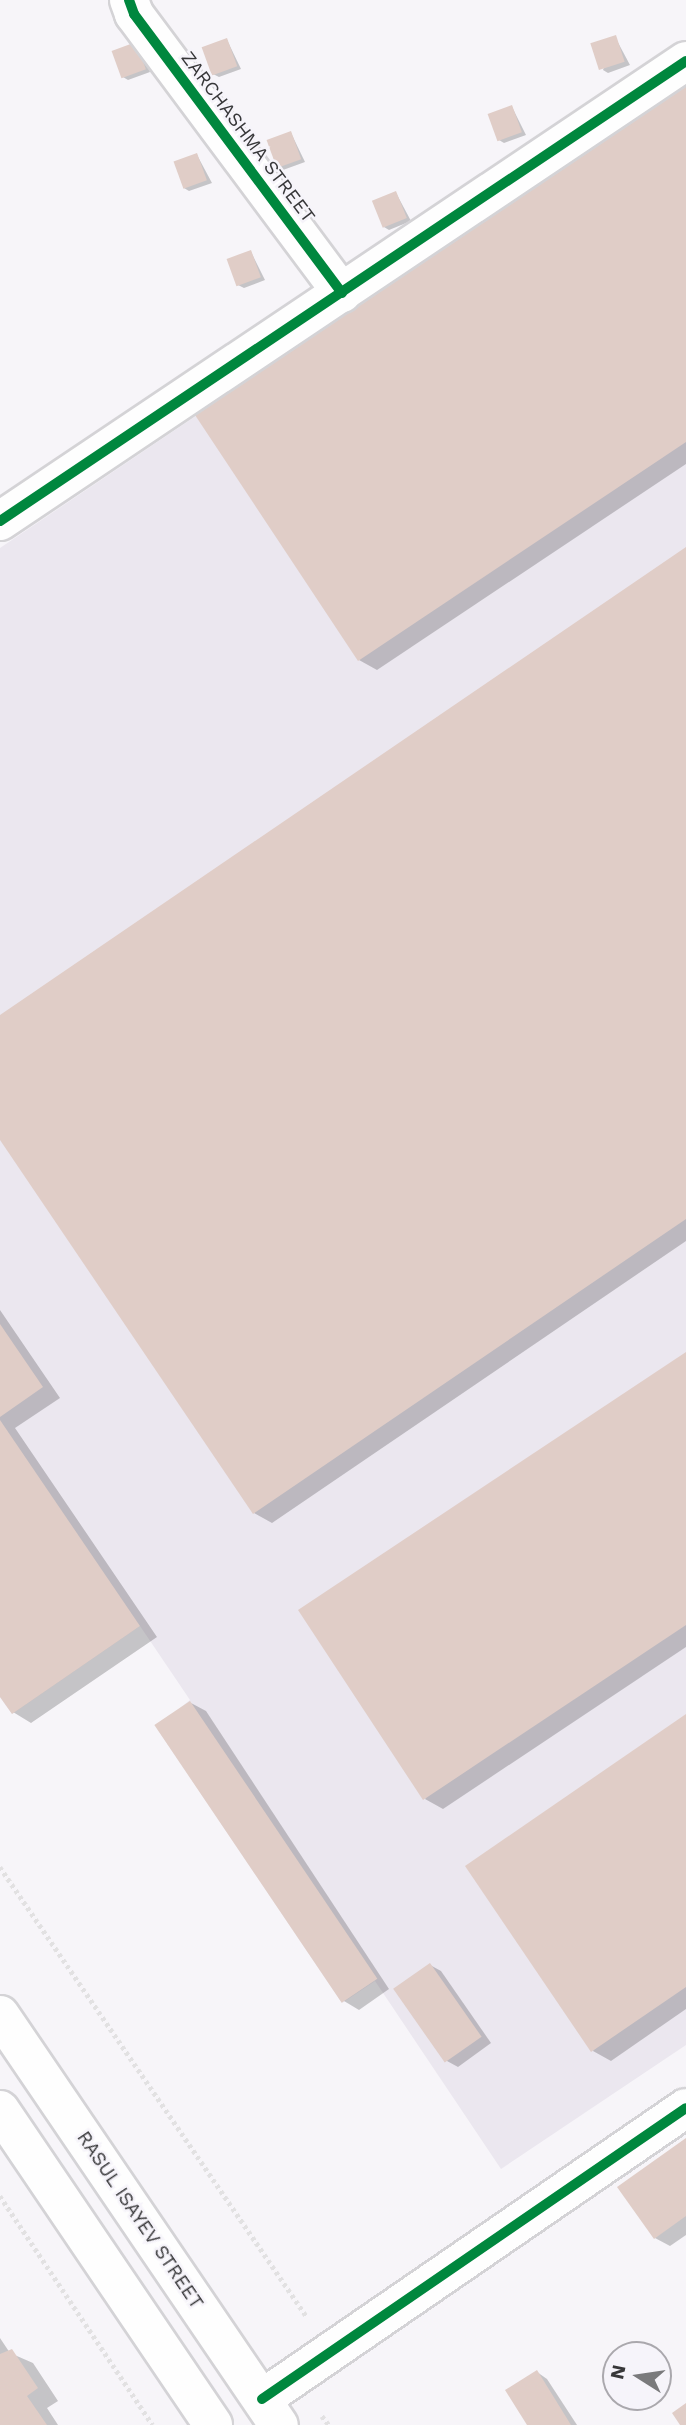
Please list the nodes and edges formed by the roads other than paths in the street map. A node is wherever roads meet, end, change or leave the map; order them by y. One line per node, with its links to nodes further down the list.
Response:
1 (129, 0): 3 (street, ZARCHASHMA STREET)
2 (686, 61): 3 (street)
3 (342, 293): 4 (street)
4 (0, 521)
5 (0, 2015): 8 (street, RASUL ISAYEV STREET)
6 (686, 2108): 8 (street)
7 (0, 2110): 9 (street)
8 (270, 2412)
9 (213, 2425)

